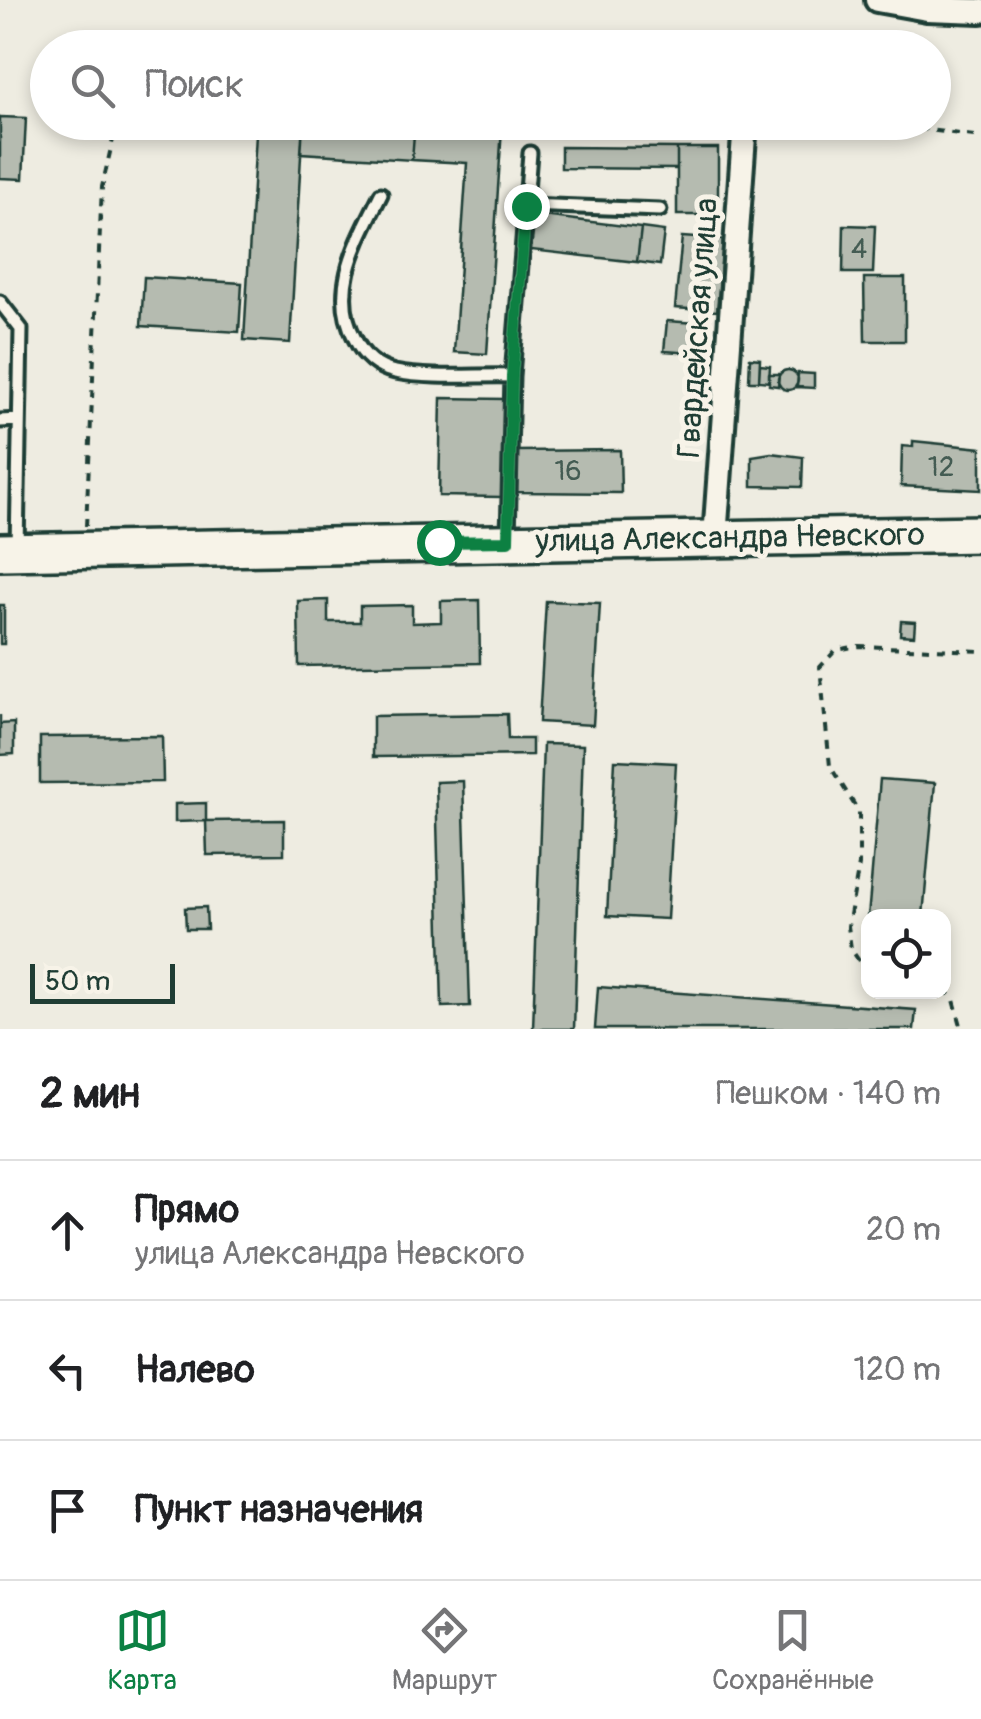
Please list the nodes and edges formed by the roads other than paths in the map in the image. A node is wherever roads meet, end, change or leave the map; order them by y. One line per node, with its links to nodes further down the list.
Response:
1 (877, 0): 2 (street)
2 (981, 11)
3 (744, 140): 13 (street, Гвардейская улица)
4 (530, 153): 6 (lane)
5 (382, 194): 9 (lane)
6 (526, 206): 7 (lane); 9 (lane)
7 (660, 210)
8 (0, 302): 11 (lane)
9 (512, 376): 14 (lane)
10 (0, 420): 11 (lane)
11 (19, 420): 15 (lane)
12 (981, 534): 13 (main road, улица Александра Невского)
13 (715, 538): 14 (main road, улица Александра Невского)
14 (508, 541): 15 (main road, улица Александра Невского)
15 (8, 552)

